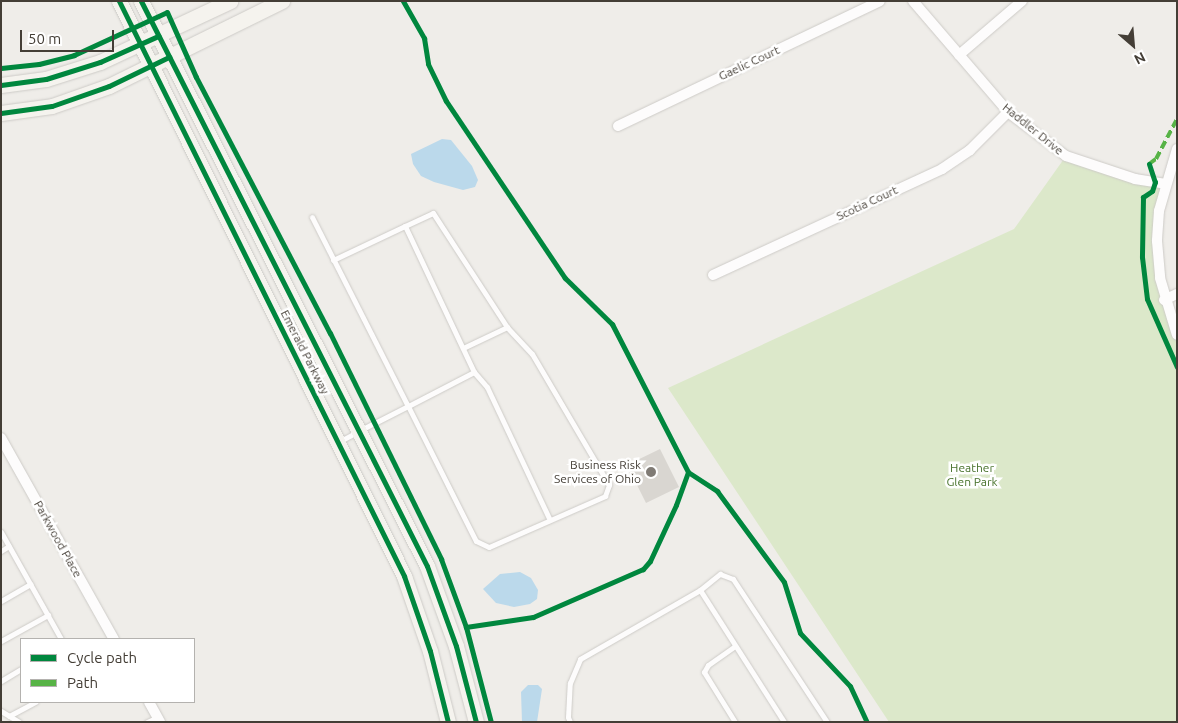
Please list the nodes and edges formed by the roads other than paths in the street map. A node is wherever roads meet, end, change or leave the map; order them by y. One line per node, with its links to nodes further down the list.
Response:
1 (119, 1): 9 (main road, Emerald Parkway)
2 (141, 1): 8 (main road, Emerald Parkway)
3 (230, 1): 8 (main road)
4 (282, 1): 11 (main road)
5 (880, 1): 16 (street, Gaelic Court)
6 (912, 1): 10 (street, Haddler Drive)
7 (1022, 1): 10 (street)
8 (158, 36): 9 (main road); 11 (main road, Emerald Parkway)
9 (141, 45): 12 (main road, Emerald Parkway); 13 (main road)
10 (959, 56): 14 (street, Haddler Drive)
11 (169, 57): 12 (main road); 30 (main road, Emerald Parkway)
12 (151, 66): 15 (main road); 32 (main road, Emerald Parkway)
13 (1, 85)
14 (1008, 112): 18 (street, Haddler Drive); 22 (street, Scotia Court)
15 (1, 113)
16 (618, 126)
17 (1177, 149): 18 (street)
18 (1166, 184): 24 (street)
19 (312, 217): 21 (lane)
20 (405, 226): 21 (lane); 25 (lane); 27 (lane)
21 (333, 260): 29 (lane)
22 (713, 274)
23 (1177, 294): 24 (street)
24 (1164, 300): 26 (street)
25 (507, 327): 27 (lane); 33 (lane)
26 (1177, 335)
27 (463, 348): 28 (lane)
28 (474, 372): 29 (lane); 33 (lane)
29 (408, 406): 30 (lane); 33 (lane)
30 (361, 430): 32 (lane); 55 (main road, Emerald Parkway)
31 (1, 438): 42 (street, Parkwood Place)
32 (339, 442): 54 (main road, Emerald Parkway)
33 (550, 520)
34 (1, 532): 35 (lane)
35 (9, 546): 36 (lane); 37 (lane)
36 (1, 551)
37 (31, 584): 39 (lane); 40 (lane)
38 (700, 590): 44 (lane); 56 (lane); 59 (lane)
39 (1, 600)
40 (48, 614): 41 (lane); 43 (lane)
41 (61, 638)
42 (113, 638)
43 (1, 641)
44 (735, 646): 57 (lane); 58 (lane)
45 (20, 670): 46 (lane)
46 (1, 681)
47 (32, 703): 50 (lane)
48 (150, 703): 51 (street)
49 (1, 711): 50 (lane)
50 (9, 716): 52 (lane)
51 (159, 720): 53 (lane)
52 (19, 722)
53 (147, 722)
54 (448, 722)
55 (476, 722)
56 (570, 722)
57 (735, 722)
58 (784, 722)
59 (827, 722)

